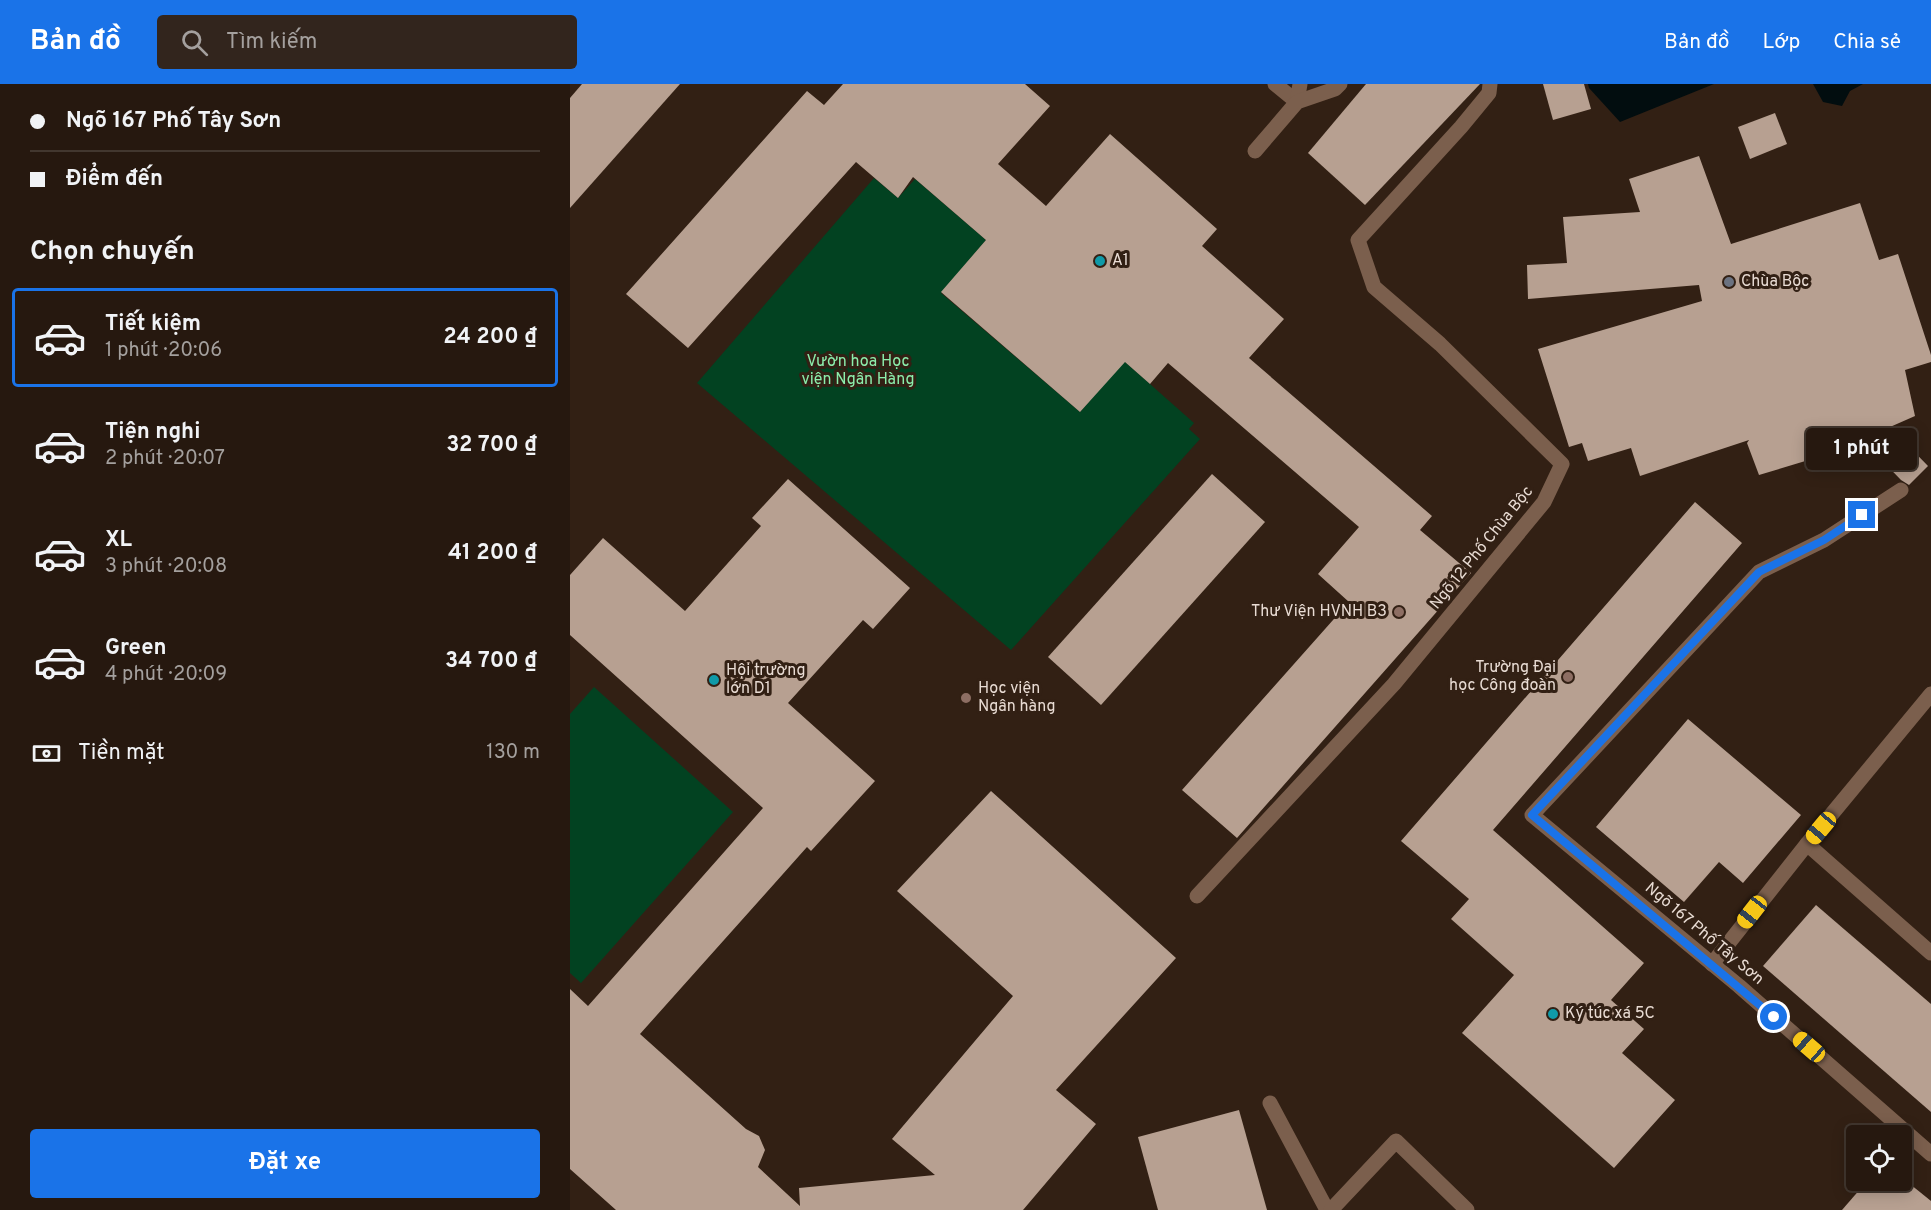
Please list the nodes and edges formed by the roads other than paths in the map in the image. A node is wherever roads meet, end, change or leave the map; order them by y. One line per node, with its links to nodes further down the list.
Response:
1 (1275, 84): 5 (street)
2 (1300, 84): 5 (street)
3 (1340, 84): 5 (street)
4 (1490, 84): 10 (street, Ngõ 12 Phố Chùa Bộc)
5 (1297, 102): 6 (street)
6 (1255, 151)
7 (1900, 490): 12 (street, Ngõ 167 Phố Tây Sơn)
8 (1931, 694): 9 (street)
9 (1807, 844): 11 (street); 12 (street)
10 (1197, 896)
11 (1931, 953)
12 (1712, 964): 14 (street, Ngõ 167 Phố Tây Sơn)
13 (1270, 1102): 15 (street)
14 (1931, 1154)
15 (1329, 1210): 16 (street)
16 (1467, 1210)

